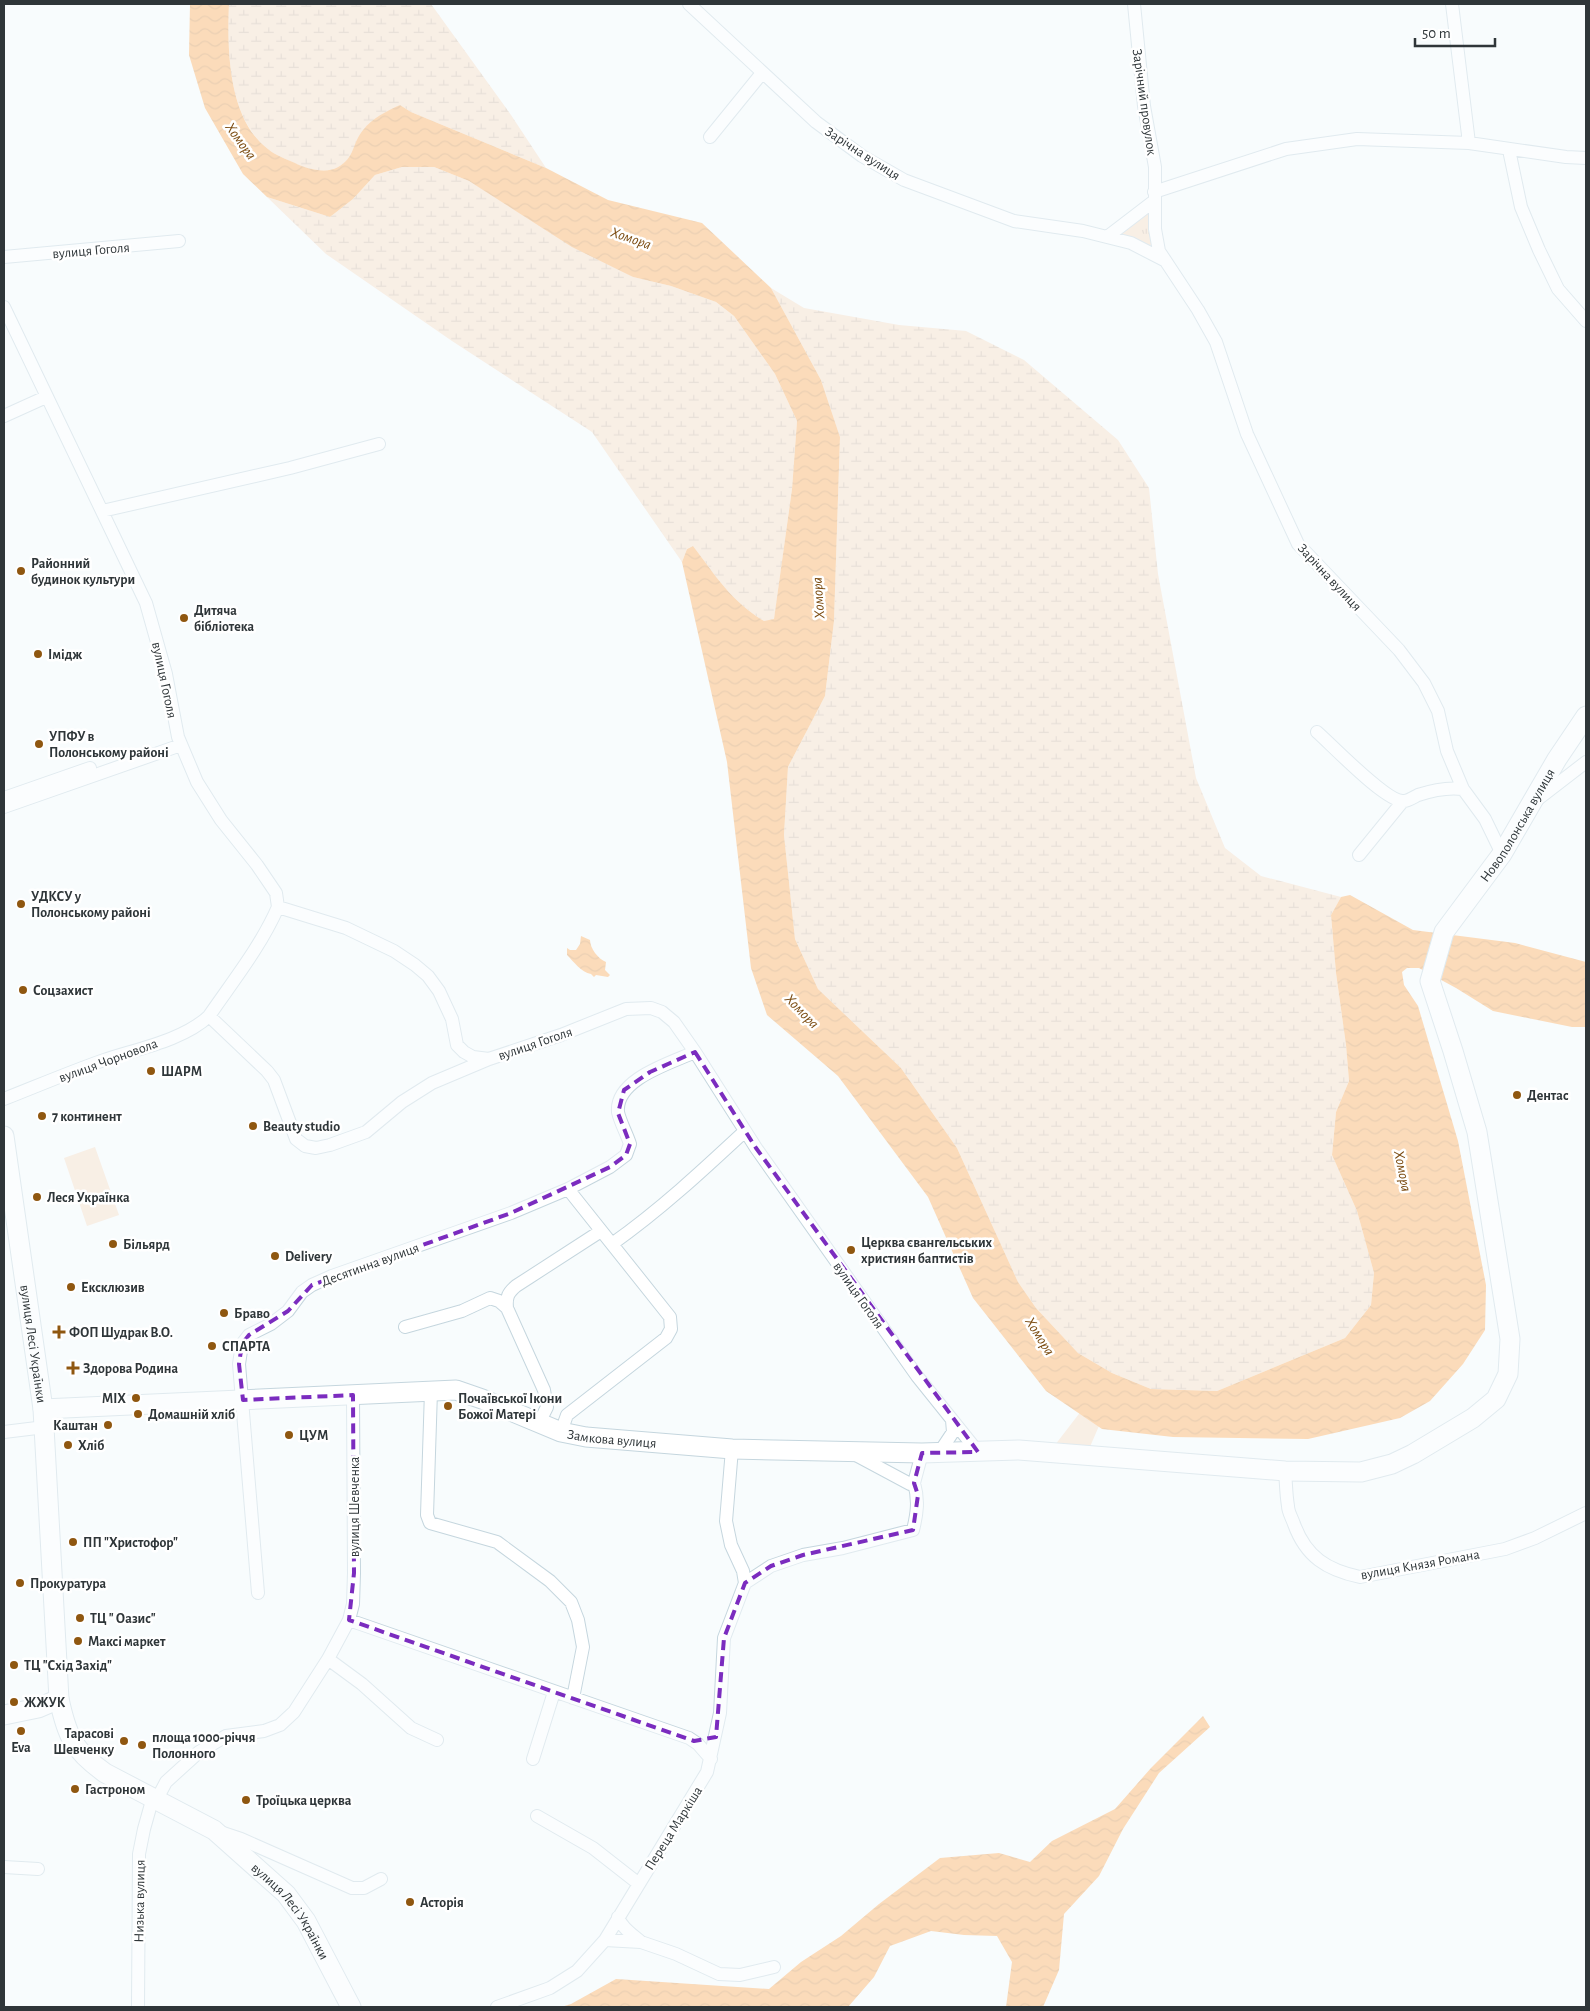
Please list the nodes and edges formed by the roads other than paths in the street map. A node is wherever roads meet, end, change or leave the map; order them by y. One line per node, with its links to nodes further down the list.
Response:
1 (689, 4): 4 (street, Зарічна вулиця)
2 (1134, 4): 9 (street, Зарічний провулок)
3 (1452, 4): 6 (street)
4 (762, 74): 5 (street); 10 (street, Зарічна вулиця)
5 (710, 137)
6 (1469, 143): 7 (street); 9 (street)
7 (1509, 150): 8 (street); 15 (street)
8 (1586, 158)
9 (1154, 196): 10 (street); 13 (street, Зарічний провулок)
10 (1107, 237): 13 (street, Зарічна вулиця)
11 (179, 242): 12 (street, вулиця Гоголя)
12 (4, 257)
13 (1165, 261): 24 (street, Зарічна вулиця)
14 (4, 307): 16 (street, вулиця Гоголя)
15 (1586, 320)
16 (46, 397): 17 (street); 19 (street, вулиця Гоголя)
17 (4, 416)
18 (379, 444): 19 (street)
19 (102, 511): 22 (street, вулиця Гоголя)
20 (1586, 716): 28 (street, Новополонська вулиця)
21 (1317, 732): 26 (street)
22 (179, 741): 25 (street); 27 (street); 31 (street, вулиця Гоголя)
23 (1586, 762): 28 (street)
24 (1463, 789): 26 (street); 29 (street, Зарічна вулиця)
25 (4, 798)
26 (1403, 801): 30 (street)
27 (4, 808)
28 (1519, 826): 29 (street, Новополонська вулиця)
29 (1502, 854): 32 (street, Новополонська вулиця)
30 (1359, 855)
31 (278, 907): 33 (street, вулиця Чорновола); 34 (street)
32 (1430, 981): 60 (street, Замкова вулиця)
33 (209, 1016): 37 (street); 38 (street, вулиця Чорновола)
34 (457, 1045): 36 (street, вулиця Гоголя); 37 (street)
35 (696, 1052): 36 (street, вулиця Гоголя); 39 (street, вулиця Гоголя); 41 (street, Десятинна вулиця)
36 (489, 1059): 37 (street)
37 (455, 1073)
38 (4, 1099)
39 (745, 1131): 43 (street); 53 (street, вулиця Гоголя)
40 (4, 1136): 52 (street, вулиця Лесі Українки)
41 (568, 1188): 42 (street); 50 (street, Десятинна вулиця)
42 (601, 1231): 43 (street); 44 (street)
43 (612, 1244): 54 (street)
44 (516, 1286): 45 (street); 46 (street)
45 (490, 1298): 46 (street); 47 (street)
46 (507, 1308): 51 (street)
47 (406, 1327)
48 (431, 1390): 49 (street, Замкова вулиця); 51 (street, Замкова вулиця); 68 (street)
49 (353, 1395): 50 (street, Замкова вулиця); 65 (street, вулиця Шевченка)
50 (243, 1400): 52 (street, Замкова вулиця); 64 (street)
51 (543, 1415): 54 (street, Замкова вулиця)
52 (44, 1418): 55 (street); 69 (street, вулиця Лесі Українки)
53 (952, 1420): 58 (street, вулиця Гоголя); 59 (street)
54 (564, 1424): 56 (street, Замкова вулиця)
55 (4, 1432)
56 (732, 1449): 57 (street, Замкова вулиця); 63 (street)
57 (848, 1450): 59 (street, Замкова вулиця); 61 (street)
58 (978, 1452): 59 (street, Замкова вулиця); 60 (street, Замкова вулиця)
59 (930, 1453): 61 (street)
60 (1285, 1471): 62 (street, вулиця Князя Романа)
61 (914, 1483): 63 (street)
62 (1586, 1512)
63 (745, 1583): 71 (street, Переца Маркіша)
64 (258, 1593)
65 (349, 1620): 66 (street, вулиця Шевченка); 67 (street)
66 (328, 1659): 72 (street); 76 (street, вулиця Шевченка)
67 (554, 1692): 68 (street); 74 (street)
68 (574, 1698): 73 (street)
69 (59, 1700): 70 (street); 76 (street, вулиця Лесі Українки)
70 (4, 1716)
71 (716, 1738): 73 (street); 75 (street, Переца Маркіша)
72 (437, 1740)
73 (694, 1741): 75 (street)
74 (533, 1759)
75 (711, 1759): 82 (street, Переца Маркіша)
76 (155, 1798): 78 (street, вулиця Лесі Українки); 87 (street, Низька вулиця)
77 (537, 1816): 82 (street)
78 (214, 1830): 81 (street, вулиця Лесі Українки); 88 (street, вулиця Лесі Українки)
79 (4, 1867): 80 (street)
80 (38, 1869)
81 (381, 1879)
82 (639, 1884): 83 (street, Переца Маркіша)
83 (618, 1917): 84 (street, Переца Маркіша); 85 (street)
84 (605, 1940): 85 (street); 89 (street, Переца Маркіша)
85 (641, 1942): 86 (street)
86 (774, 1967)
87 (138, 2007)
88 (351, 2007)
89 (497, 2007)

